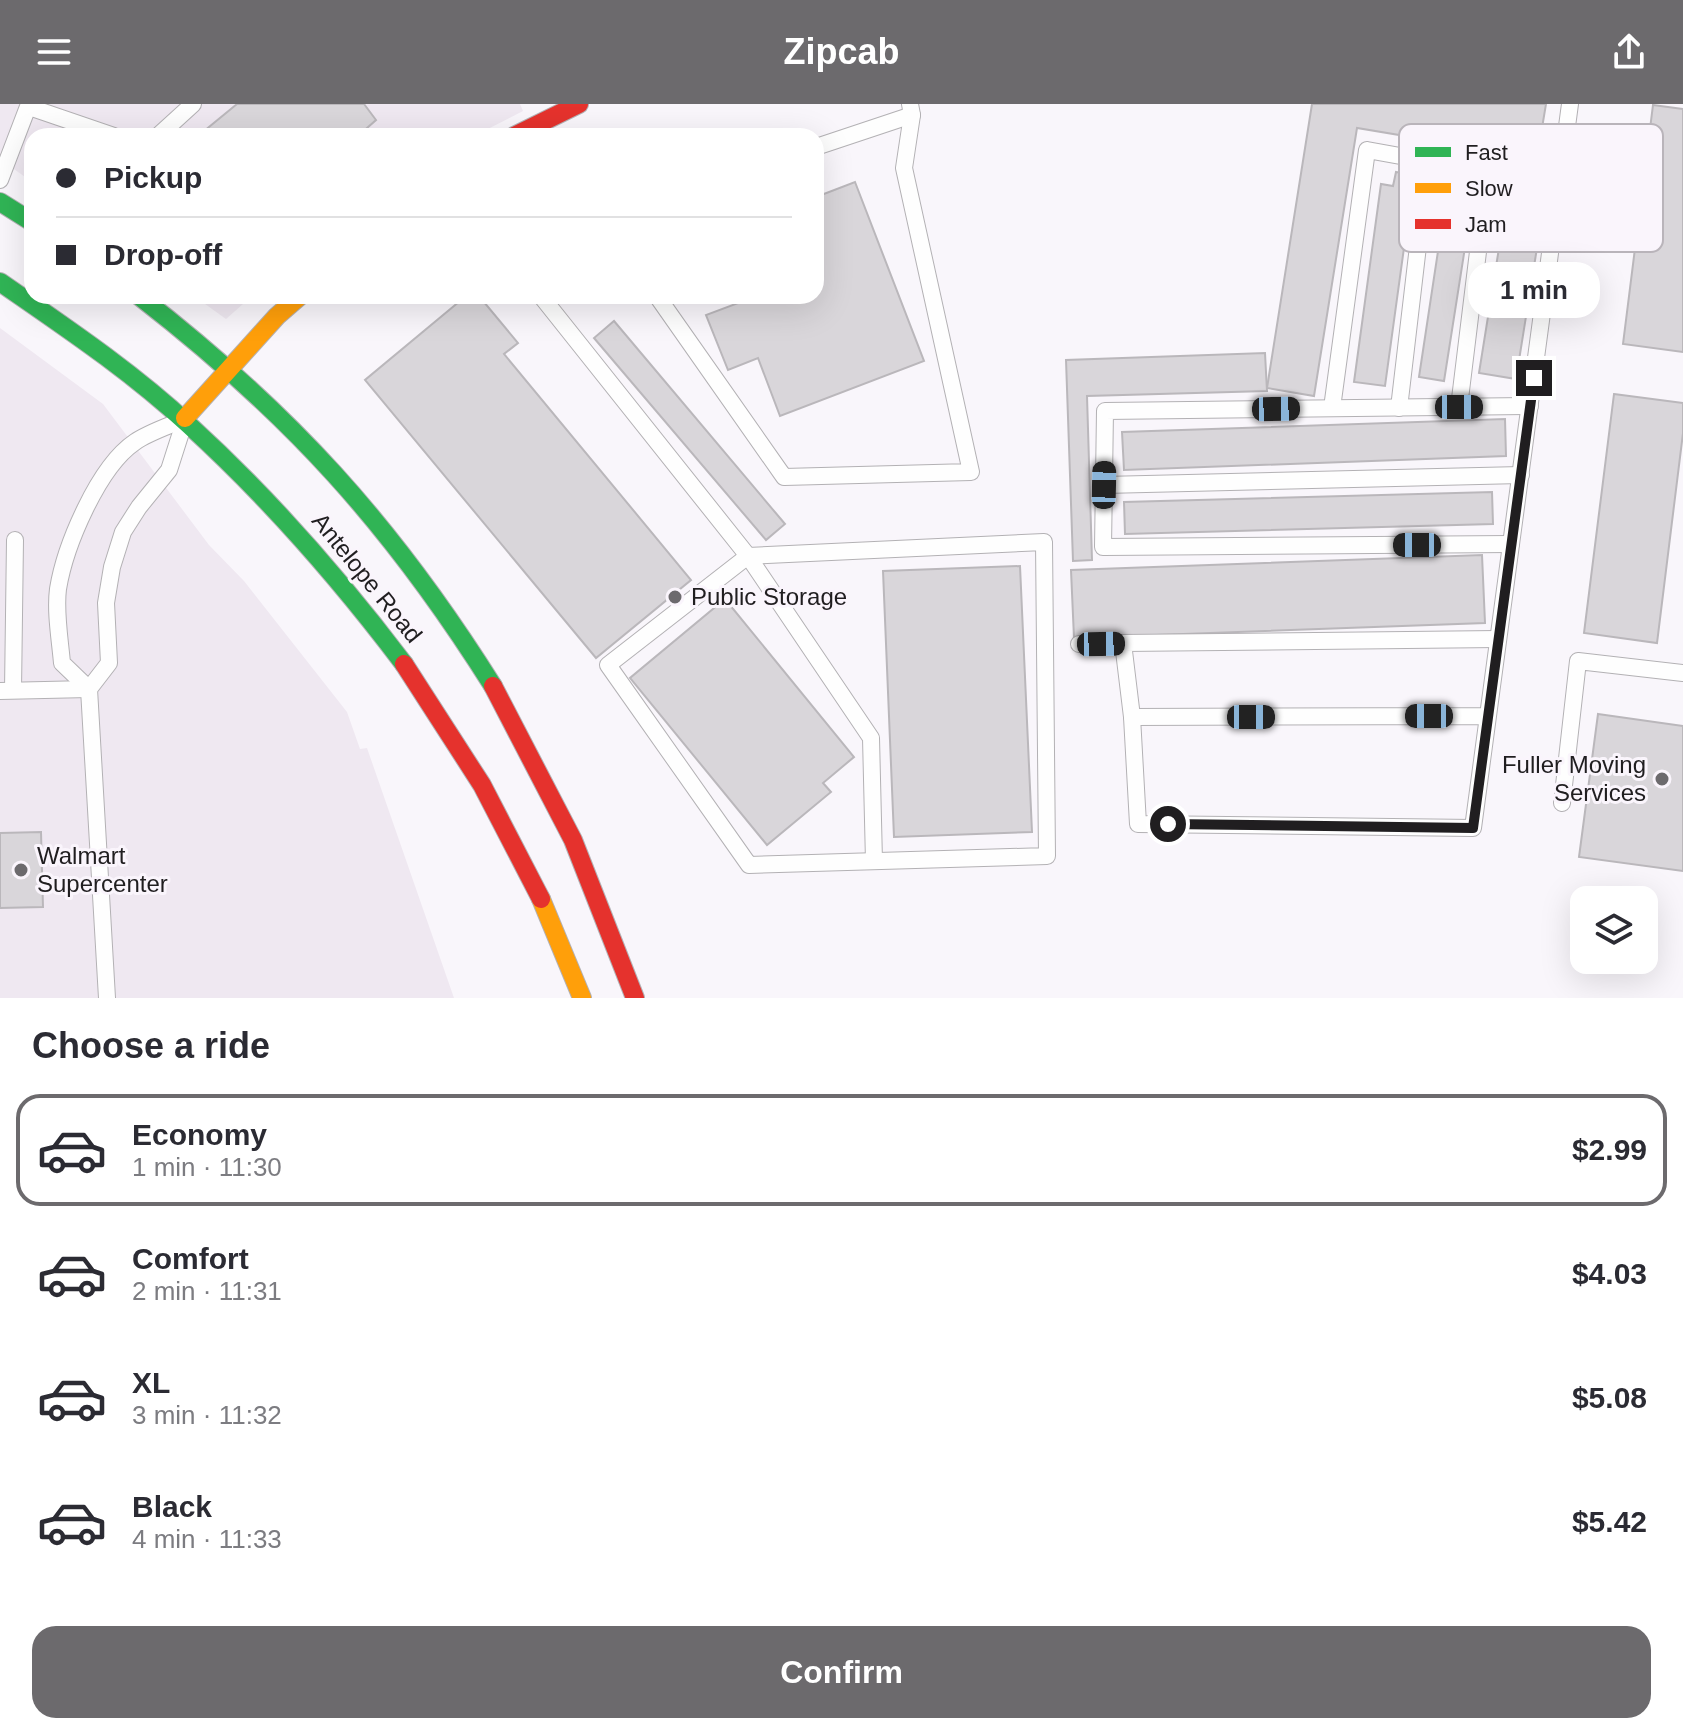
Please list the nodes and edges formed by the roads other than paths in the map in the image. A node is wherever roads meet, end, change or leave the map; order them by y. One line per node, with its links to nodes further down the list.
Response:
1 (193, 104): 8 (lane)
2 (579, 104): 9 (main road)
3 (1570, 104): 6 (lane)
4 (29, 105): 7 (lane); 12 (lane)
5 (911, 110): 10 (lane); 24 (lane)
6 (1567, 124)
7 (92, 128)
8 (167, 128)
9 (542, 128)
10 (824, 144)
11 (1399, 156): 28 (lane)
12 (0, 180)
13 (0, 202): 14 (main road)
14 (24, 217)
15 (1417, 252): 29 (lane)
16 (1478, 252): 27 (lane)
17 (1550, 252): 26 (lane)
18 (0, 282): 19 (main road, Antelope Road)
19 (24, 298)
20 (32, 304): 30 (main road, Antelope Road)
21 (149, 304): 25 (main road, Antelope Road)
22 (292, 304): 25 (main road)
23 (547, 304): 35 (lane)
24 (663, 304)
25 (228, 368): 30 (main road); 48 (main road, Antelope Road)
26 (1530, 406): 27 (lane); 31 (lane)
27 (1459, 407): 29 (lane)
28 (1332, 408): 29 (lane); 32 (lane)
29 (1399, 408)
30 (185, 418): 40 (lane); 40 (lane); 47 (main road, Antelope Road)
31 (1521, 475): 32 (lane); 34 (lane)
32 (1104, 485): 34 (lane)
33 (15, 540): 41 (lane)
34 (1511, 544): 36 (lane)
35 (748, 556): 45 (lane); 45 (lane); 45 (lane)
36 (1498, 639): 37 (lane); 42 (lane)
37 (1123, 643): 38 (lane); 43 (lane)
38 (1079, 644)
39 (1683, 673): 44 (lane)
40 (89, 689): 41 (lane); 46 (lane)
41 (7, 690)
42 (1488, 716): 43 (lane); 43 (lane)
43 (1132, 717)
44 (1562, 803)
45 (874, 861)
46 (107, 998)
47 (582, 998)
48 (635, 998)

